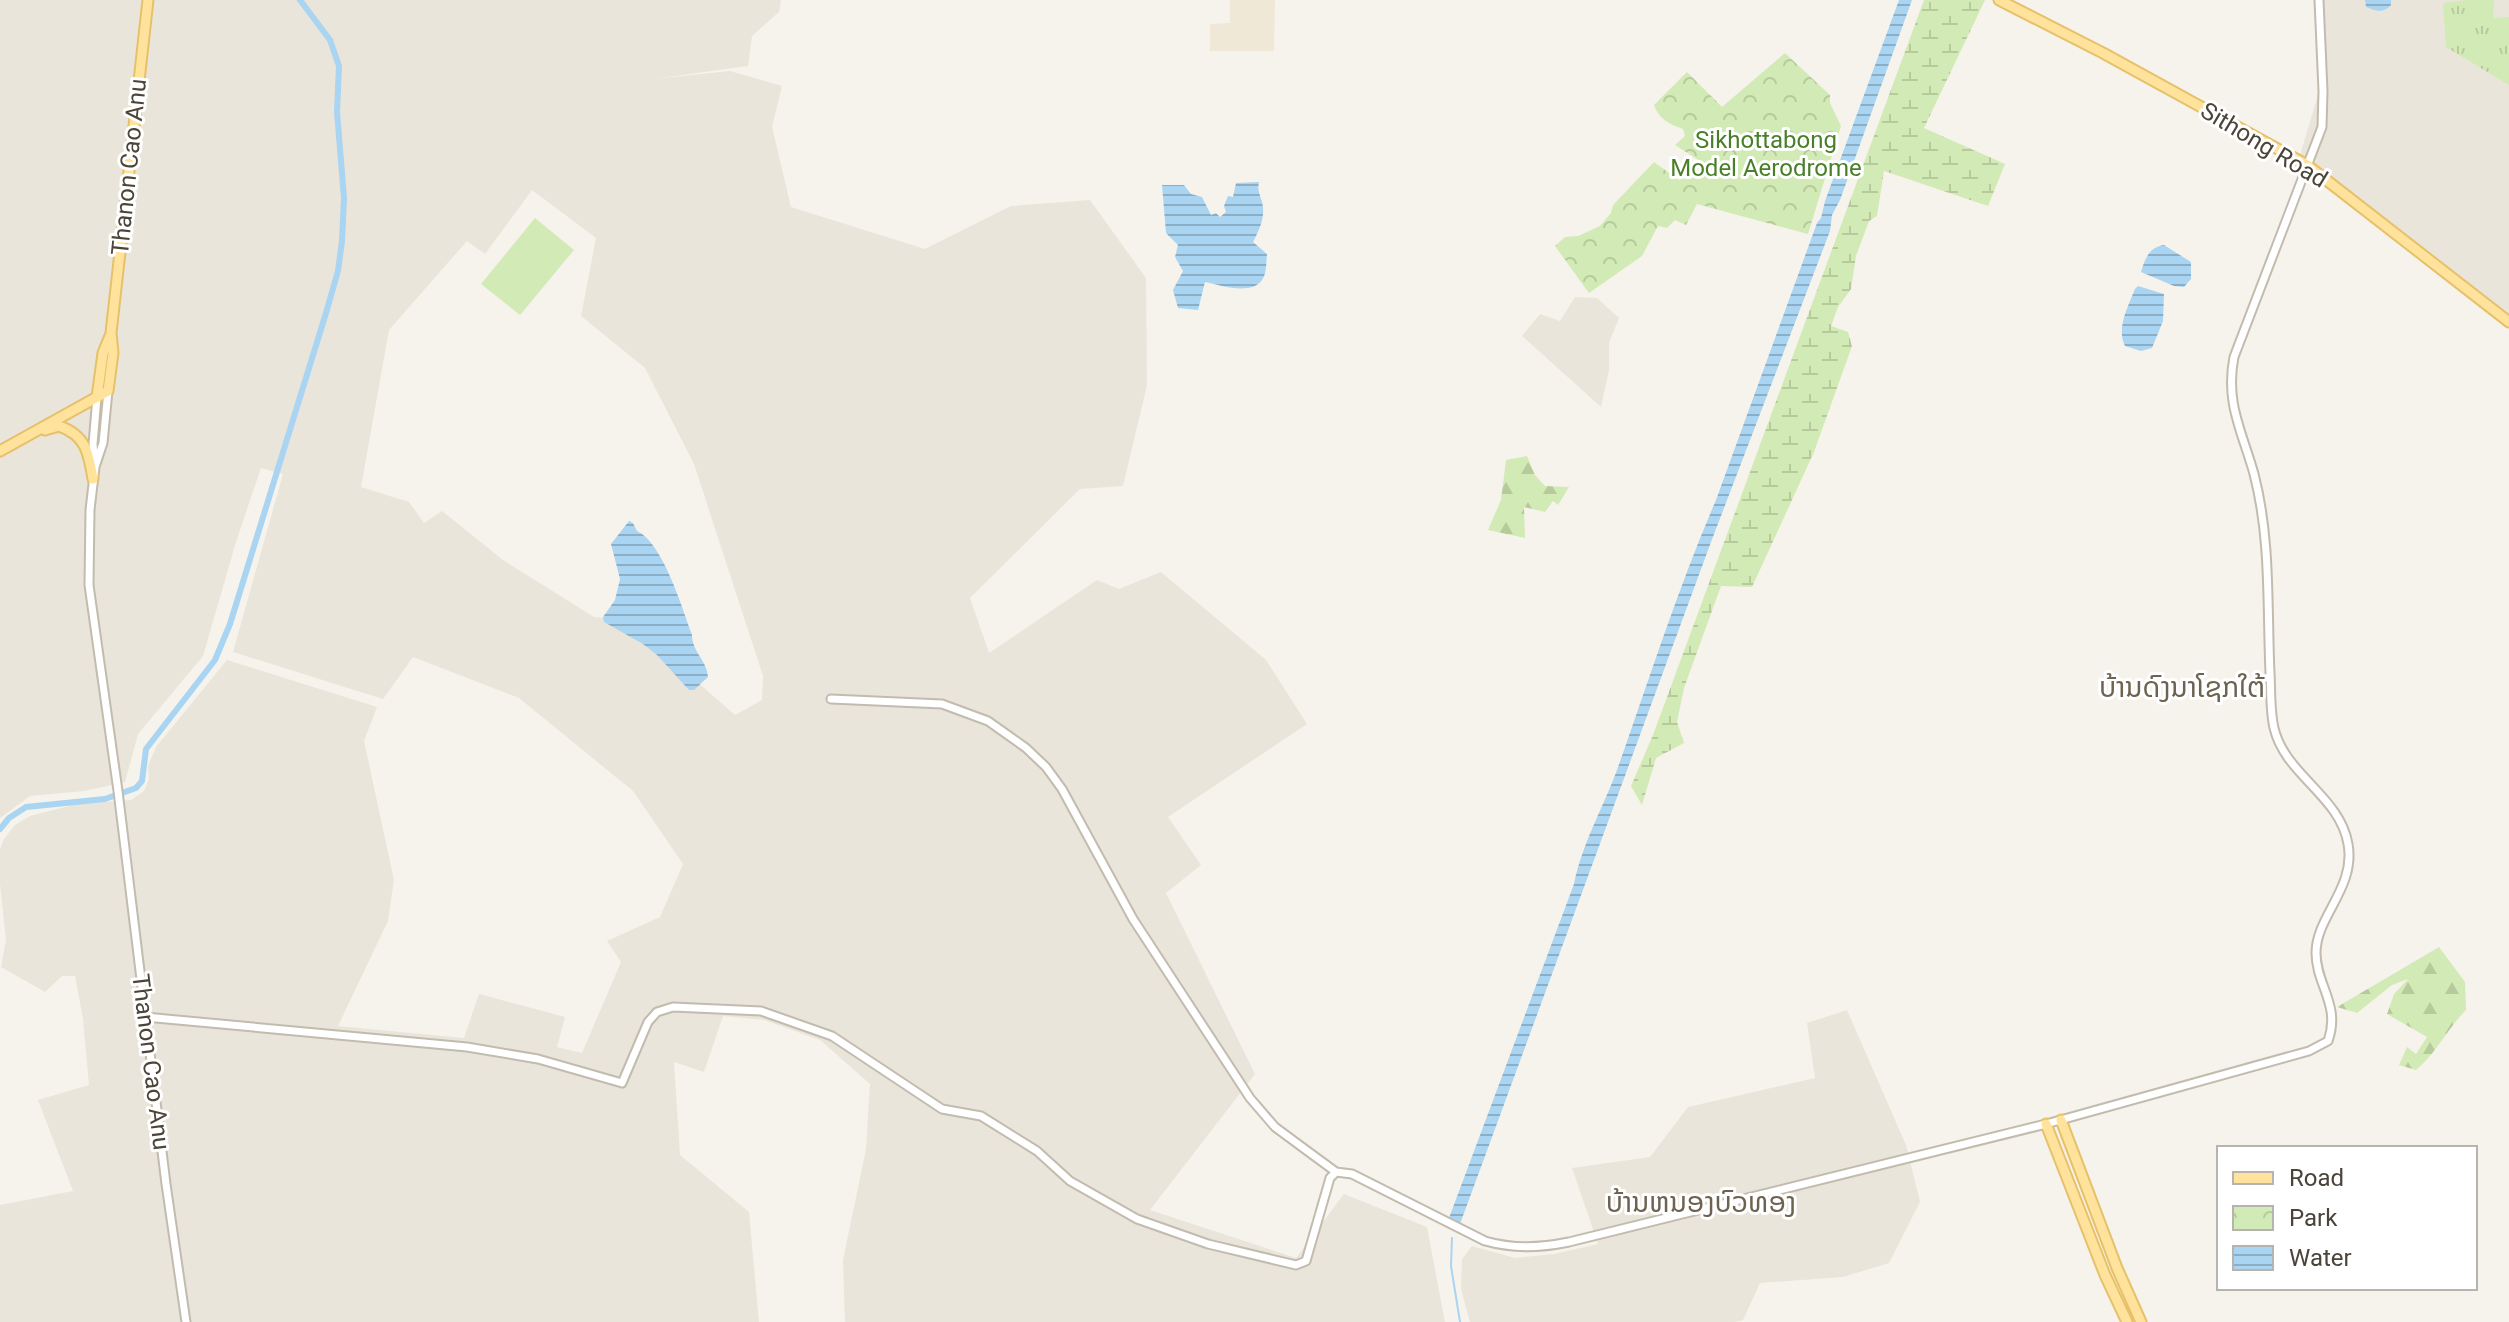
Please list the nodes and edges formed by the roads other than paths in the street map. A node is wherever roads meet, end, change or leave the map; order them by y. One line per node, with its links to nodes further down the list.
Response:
1 (148, 0): 6 (main road, Thanon Cao Anu)
2 (1999, 0): 4 (main road, Sithong Road)
3 (2319, 0): 4 (street)
4 (2307, 165): 5 (main road, Sithong Road); 15 (street)
5 (2509, 322)
6 (111, 333): 7 (main road, Thanon Cao Anu); 8 (main road, Thanon Cao Anu)
7 (108, 391): 8 (main road); 11 (street, Thanon Cao Anu)
8 (97, 397): 9 (main road); 11 (street, Thanon Cao Anu)
9 (23, 438): 10 (main road); 12 (main road)
10 (0, 451)
11 (95, 467): 12 (street, Thanon Cao Anu)
12 (93, 479): 14 (street, Thanon Cao Anu)
13 (831, 699): 17 (street)
14 (145, 1017): 17 (street); 18 (street, Thanon Cao Anu)
15 (2061, 1120): 16 (street); 20 (main road)
16 (2046, 1124): 17 (street); 19 (main road)
17 (1336, 1172)
18 (186, 1322)
19 (2127, 1322)
20 (2141, 1322)

